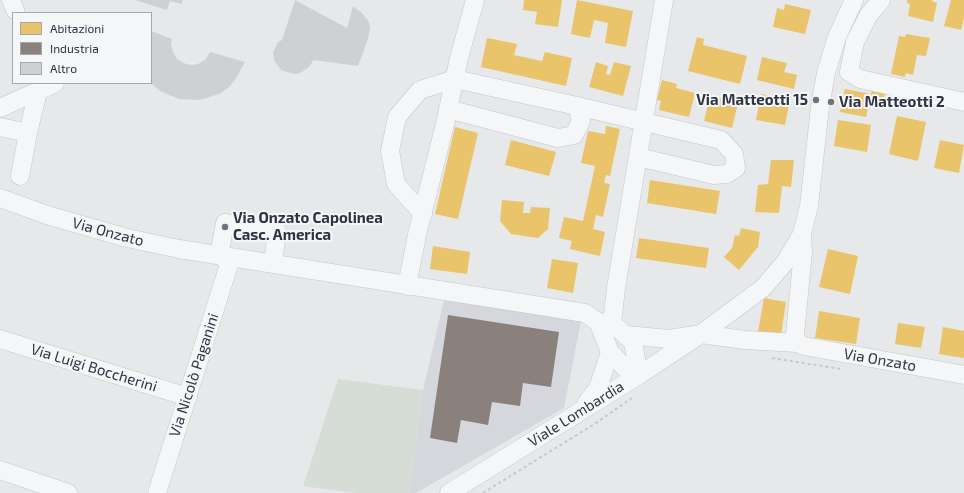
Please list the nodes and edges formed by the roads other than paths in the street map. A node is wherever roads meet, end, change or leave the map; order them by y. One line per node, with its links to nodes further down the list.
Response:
1 (474, 0): 8 (street)
2 (664, 0): 14 (street)
3 (881, 0): 5 (street)
4 (852, 4): 5 (street); 6 (street)
5 (868, 16): 7 (street)
6 (838, 37): 7 (street); 21 (street)
7 (855, 42): 10 (street)
8 (455, 78): 11 (street); 13 (street); 20 (street)
9 (48, 85): 12 (street); 16 (street)
10 (964, 102)
11 (577, 106): 13 (street); 14 (street)
12 (0, 108)
13 (448, 109): 20 (street)
14 (644, 122): 17 (street); 17 (street)
15 (0, 127): 16 (street)
16 (28, 133): 18 (street)
17 (638, 157): 25 (street)
18 (20, 176)
19 (0, 198): 22 (street, Via Onzato)
20 (422, 214): 24 (street)
21 (802, 234): 27 (street, Viale Lombardia); 30 (street)
22 (225, 257): 23 (street, Via Onzato); 23 (street); 34 (street, Via Nicolò Paganini)
23 (273, 264): 24 (street, Via Onzato)
24 (408, 286): 26 (street, Via Onzato)
25 (616, 288): 26 (street); 26 (street)
26 (598, 319): 28 (street); 31 (street)
27 (701, 334): 28 (street); 30 (street, Via Onzato); 32 (street, Viale Lombardia)
28 (626, 335): 32 (street)
29 (0, 339): 34 (street, Via Luigi Boccherini)
30 (797, 342): 33 (street, Via Onzato)
31 (610, 352): 32 (street); 35 (street)
32 (639, 375): 35 (street, Viale Lombardia)
33 (964, 375)
34 (188, 397): 38 (street, Via Nicolò Paganini)
35 (581, 411): 39 (street, Viale Lombardia)
36 (0, 470): 37 (street)
37 (68, 493)
38 (157, 493)
39 (449, 493)

